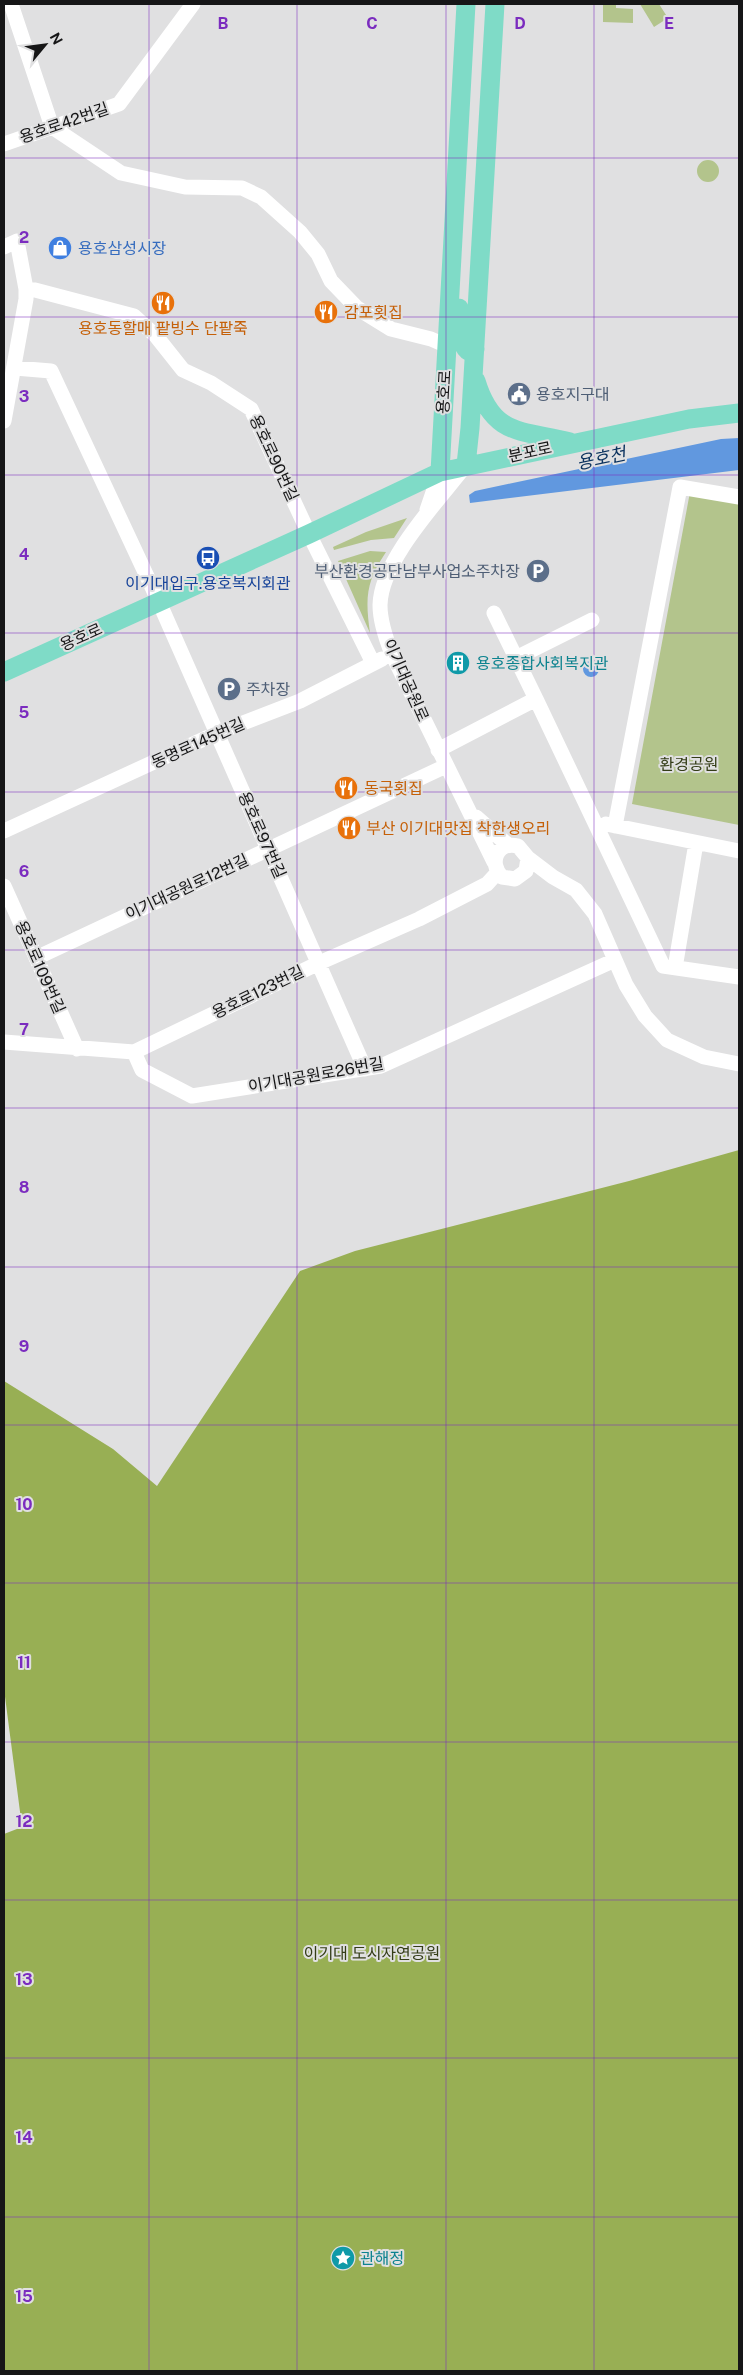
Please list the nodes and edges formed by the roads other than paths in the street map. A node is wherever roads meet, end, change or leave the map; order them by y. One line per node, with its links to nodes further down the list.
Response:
1 (11, 4): 5 (street)
2 (193, 4): 5 (street, 용호로42번길)
3 (466, 4): 8 (main road, 용호로)
4 (495, 4): 11 (main road, 용호로)
5 (52, 127): 6 (street, 용호로42번길); 10 (street)
6 (4, 144)
7 (10, 244): 9 (street)
8 (450, 284): 10 (main road, 용호로); 11 (main road)
9 (26, 289): 12 (street); 21 (street, 용호로90번길)
10 (447, 346): 18 (main road, 용호로)
11 (475, 349): 13 (main road, 용호로)
12 (15, 368): 15 (street); 22 (street)
13 (474, 374): 16 (main road); 17 (main road, 용호로)
14 (739, 413): 16 (main road, 분포로)
15 (4, 420)
16 (574, 443): 17 (main road, 분포로)
17 (466, 465): 18 (main road, 분포로); 20 (street, 이기대공원로)
18 (440, 472): 20 (street, 이기대공원로); 21 (main road, 용호로)
19 (739, 497): 35 (street)
20 (423, 521): 25 (street, 이기대공원로)
21 (309, 534): 22 (main road, 용호로); 27 (street, 용호로90번길)
22 (159, 602): 28 (main road, 용호로); 30 (street, 용호로97번길)
23 (494, 613): 26 (street)
24 (592, 620): 26 (street)
25 (392, 654): 27 (street, 동명로145번길); 31 (street, 이기대공원로)
26 (516, 658): 29 (street)
27 (373, 663): 30 (street, 동명로145번길)
28 (4, 672)
29 (536, 699): 31 (street); 34 (street)
30 (217, 733): 36 (street, 동명로145번길); 39 (street, 용호로97번길)
31 (438, 750): 32 (street, 이기대공원로)
32 (446, 766): 33 (street, 이기대공원로); 39 (street, 이기대공원로12번길)
33 (470, 811): 38 (street, 이기대공원로); 42 (street, 이기대공원로)
34 (594, 821): 35 (street); 49 (street)
35 (615, 826): 37 (street)
36 (4, 831)
37 (696, 843): 40 (street); 49 (street)
38 (508, 845): 41 (street, 이기대공원로); 42 (street)
39 (268, 848): 46 (street, 이기대공원로12번길); 48 (street, 용호로97번길)
40 (739, 851)
41 (528, 858): 43 (street); 44 (street, 이기대공원로)
42 (496, 867): 43 (street, 이기대공원로); 48 (street, 용호로123번길)
43 (521, 876): 44 (street, 이기대공원로)
44 (553, 878): 47 (street, 이기대공원로)
45 (4, 886): 46 (street, 용호로109번길)
46 (36, 958): 52 (street, 용호로109번길)
47 (615, 960): 54 (street, 이기대공원로); 55 (street, 이기대공원로26번길)
48 (318, 962): 53 (street, 용호로123번길); 55 (street, 용호로97번길)
49 (675, 968): 50 (street)
50 (739, 977)
51 (4, 1042): 52 (street, 용호로123번길)
52 (77, 1049): 53 (street, 용호로123번길)
53 (134, 1052): 55 (street, 이기대공원로26번길)
54 (736, 1062)
55 (365, 1069)

